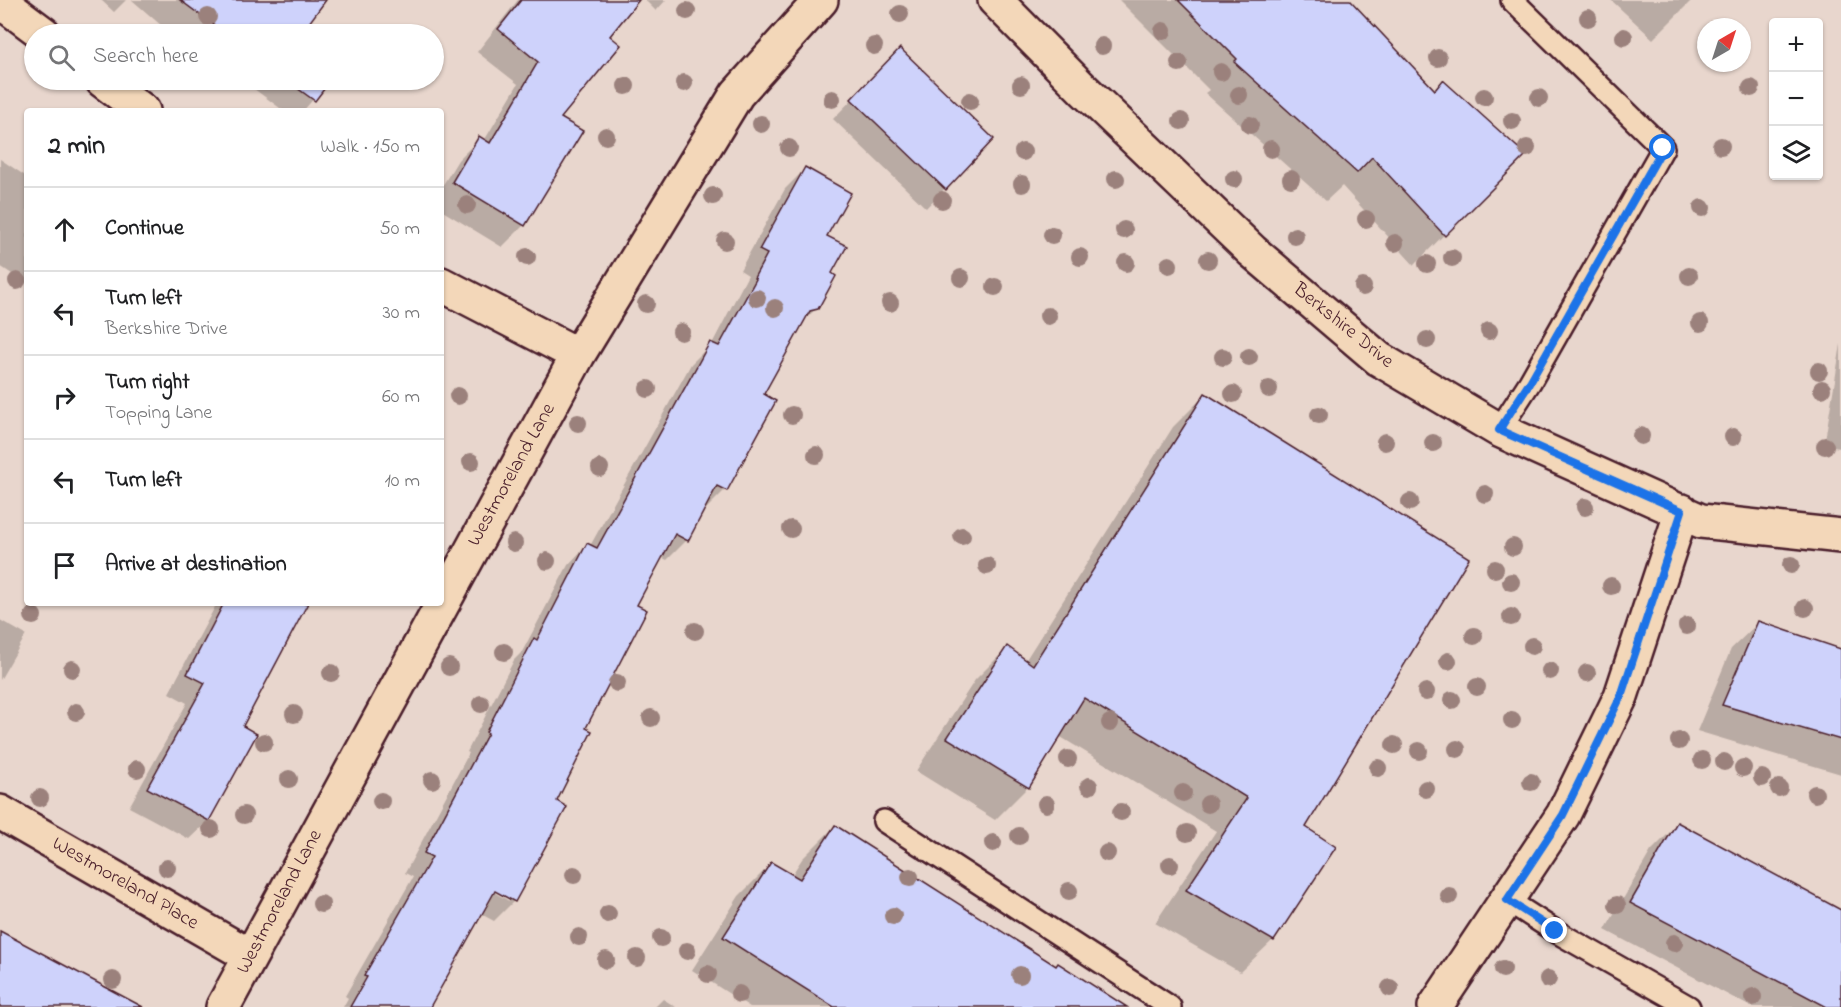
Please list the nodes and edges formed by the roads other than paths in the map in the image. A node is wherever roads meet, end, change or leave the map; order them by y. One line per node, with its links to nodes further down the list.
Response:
1 (821, 0): 9 (street, Westmoreland Lane)
2 (995, 0): 10 (street, Berkshire Drive)
3 (1512, 0): 10 (lane)
4 (0, 1): 5 (street)
5 (31, 24)
6 (115, 90): 7 (street)
7 (139, 108)
8 (444, 286): 9 (street)
9 (578, 355): 13 (street, Westmoreland Lane)
10 (1499, 430): 11 (street, Berkshire Drive)
11 (1682, 511): 12 (street, Berkshire Drive); 17 (street)
12 (1841, 536)
13 (444, 601)
14 (441, 606): 18 (street, Westmoreland Lane)
15 (0, 812): 18 (street, Westmoreland Place)
16 (884, 821): 20 (lane)
17 (1507, 900): 21 (street); 22 (lane)
18 (250, 956): 19 (street, Westmoreland Lane)
19 (223, 1007)
20 (1170, 1007)
21 (1435, 1007)
22 (1689, 1007)

